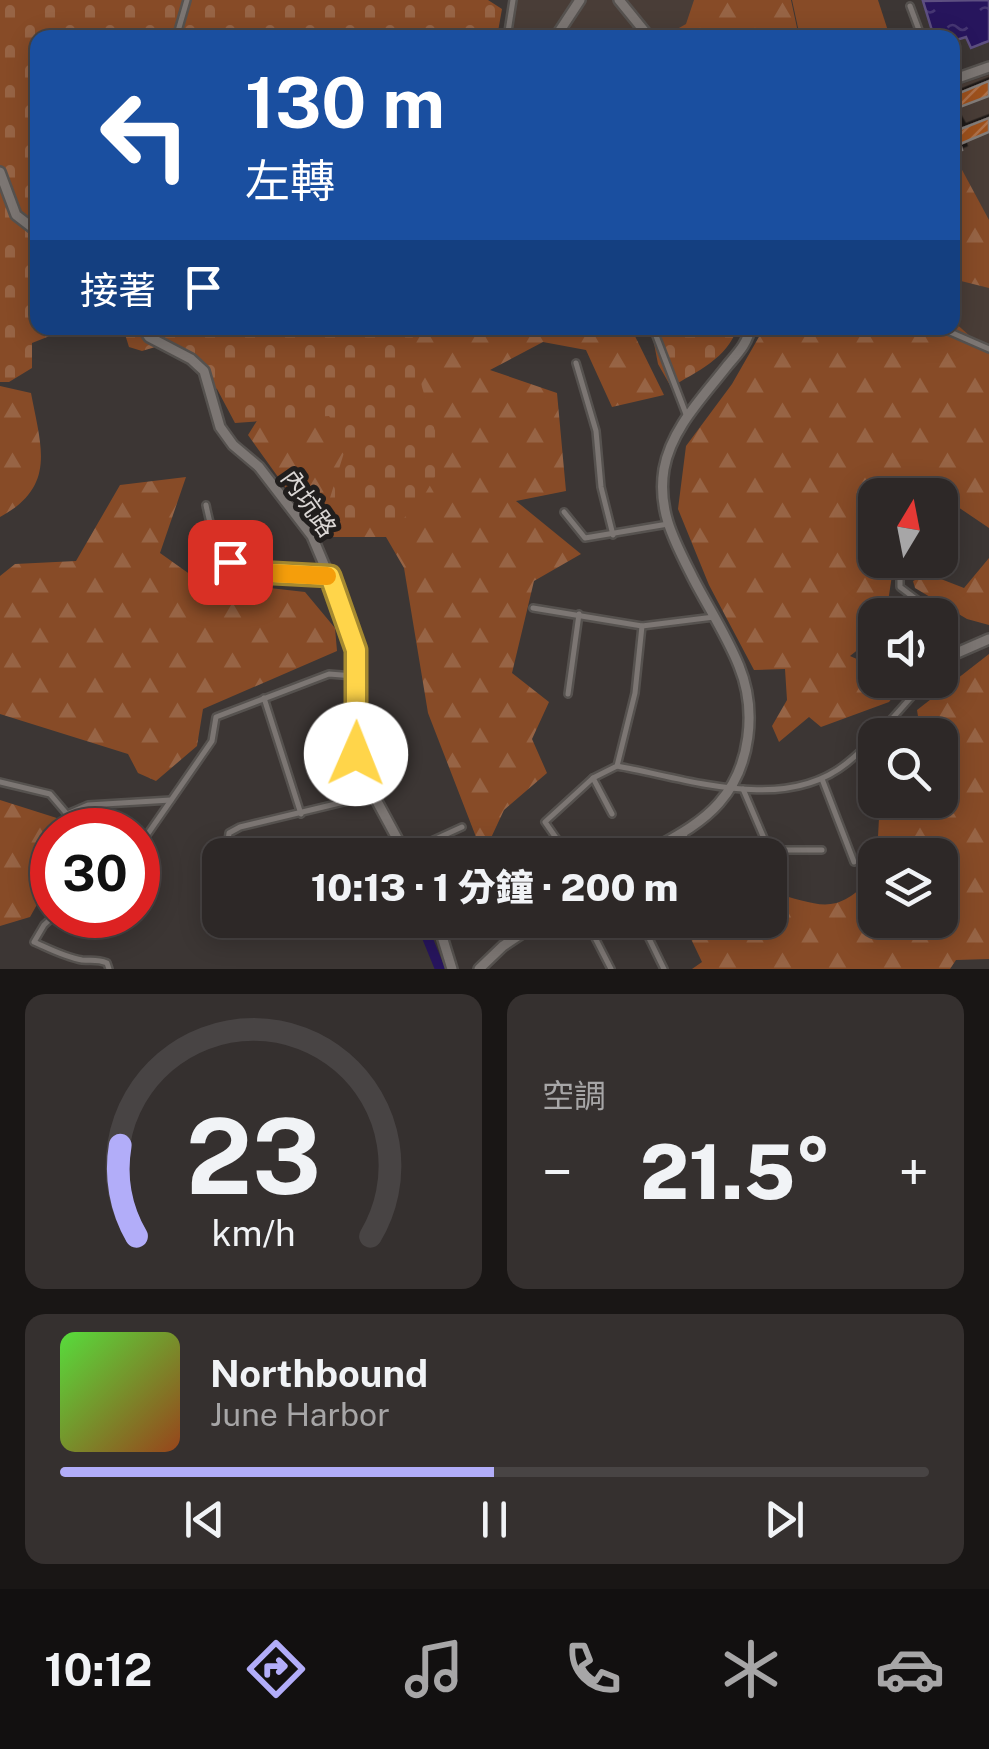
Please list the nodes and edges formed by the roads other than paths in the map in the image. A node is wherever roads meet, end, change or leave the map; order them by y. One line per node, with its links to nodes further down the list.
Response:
1 (186, 0): 6 (lane)
2 (513, 0): 7 (lane)
3 (580, 0): 8 (street)
4 (618, 0): 9 (street)
5 (910, 6): 10 (lane)
6 (178, 30)
7 (508, 30)
8 (560, 30)
9 (643, 30)
10 (919, 30)
11 (989, 67): 12 (street)
12 (960, 77)
13 (0, 172): 14 (street)
14 (30, 226)
15 (148, 335): 26 (street, 內坑路)
16 (656, 335): 21 (lane)
17 (748, 335): 21 (street)
18 (957, 335): 19 (lane)
19 (989, 349)
20 (576, 364): 25 (lane)
21 (687, 416): 24 (street)
22 (206, 506): 26 (lane)
23 (564, 512): 25 (lane)
24 (668, 524): 25 (lane); 31 (street)
25 (613, 534)
26 (330, 576): 35 (street, 內坑路)
27 (900, 578): 28 (lane)
28 (914, 598)
29 (533, 608): 30 (lane)
30 (579, 614): 32 (lane); 36 (lane)
31 (714, 617): 32 (lane); 43 (street)
32 (642, 626): 39 (lane)
33 (989, 639): 34 (street)
34 (958, 653)
35 (357, 676): 37 (lane); 45 (street, 內坑路)
36 (568, 694)
37 (264, 698): 46 (lane); 47 (lane)
38 (910, 698): 41 (lane)
39 (617, 766): 40 (lane); 43 (lane)
40 (593, 778): 48 (lane); 55 (lane)
41 (822, 779): 44 (lane); 59 (lane)
42 (0, 782): 46 (lane)
43 (731, 787): 44 (lane); 51 (street)
44 (743, 789): 58 (lane)
45 (376, 794): 47 (lane); 53 (street, 內坑路)
46 (171, 800): 49 (lane)
47 (301, 814): 52 (lane)
48 (612, 814)
49 (160, 817)
50 (462, 828): 54 (lane)
51 (683, 832): 56 (street); 57 (lane)
52 (228, 838)
53 (398, 838)
54 (440, 838)
55 (556, 838)
56 (673, 838)
57 (685, 838)
58 (822, 850)
59 (854, 862)
60 (36, 938): 65 (lane)
61 (443, 938): 66 (street)
62 (513, 938): 67 (street)
63 (595, 938): 68 (lane)
64 (649, 938): 69 (lane)
65 (109, 969)
66 (452, 969)
67 (479, 969)
68 (611, 969)
69 (664, 969)

